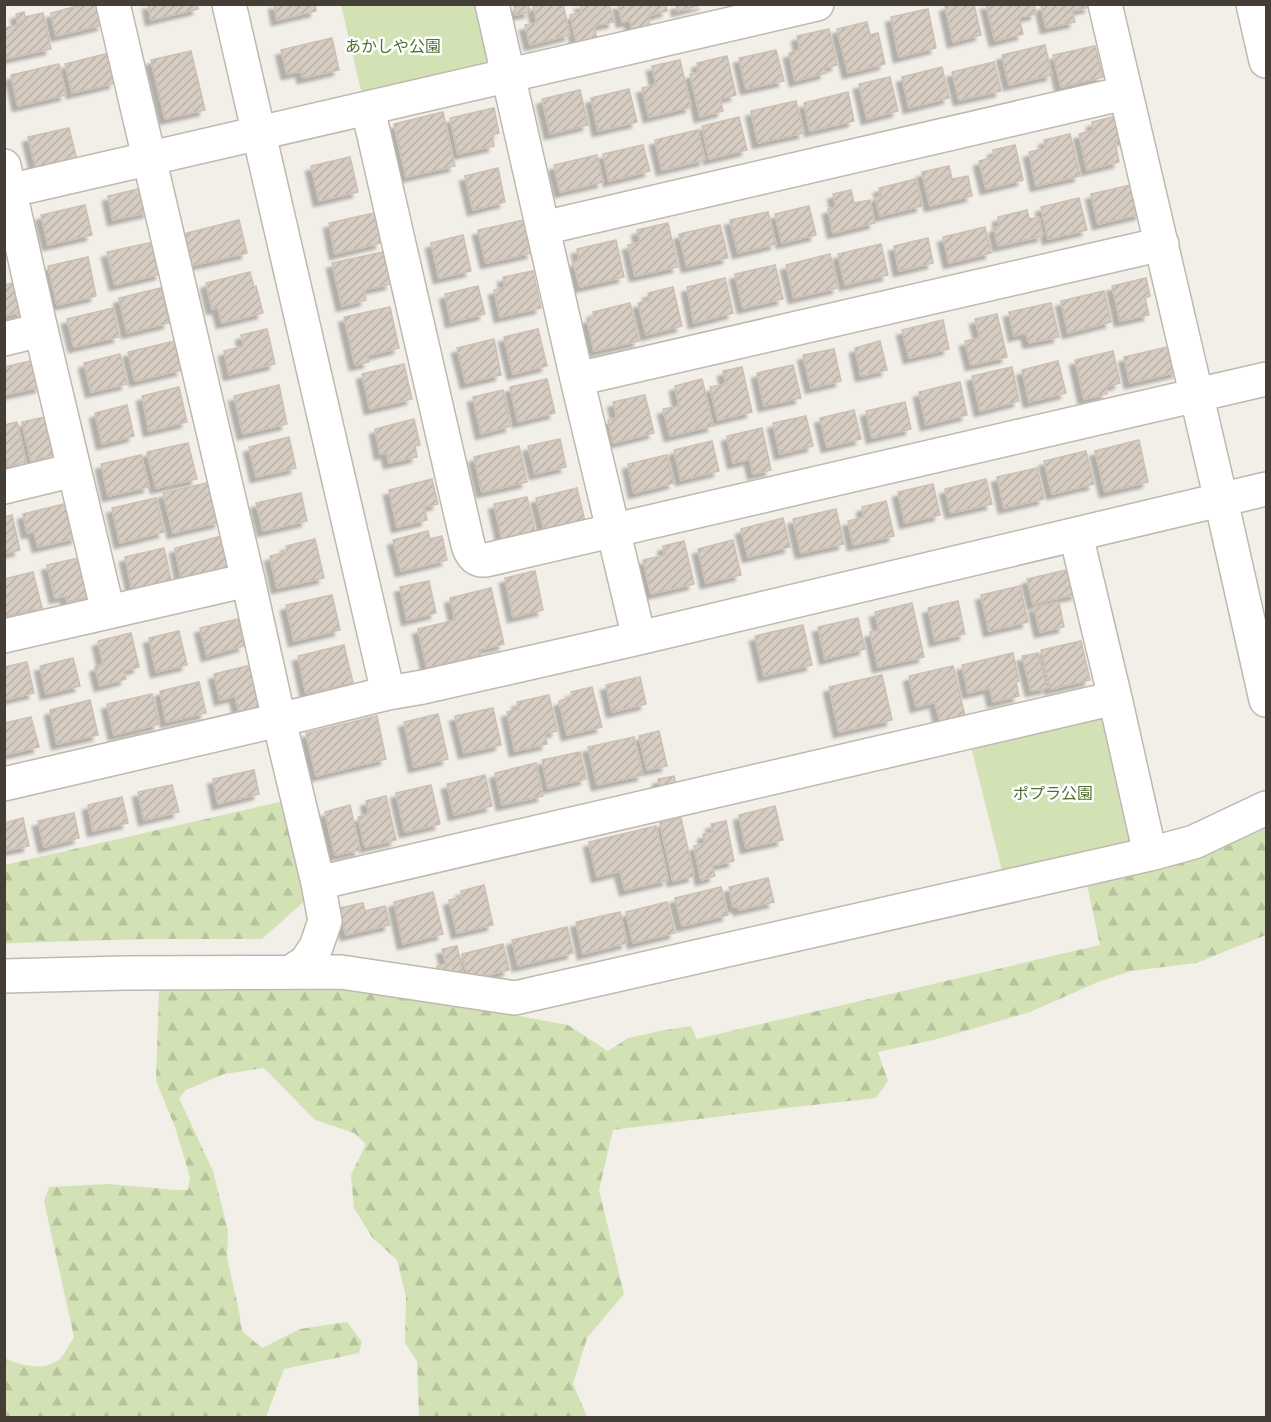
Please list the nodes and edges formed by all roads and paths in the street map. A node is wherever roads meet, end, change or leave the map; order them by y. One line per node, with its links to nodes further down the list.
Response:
1 (113, 4): 12 (street)
2 (229, 4): 11 (street)
3 (492, 4): 8 (street)
4 (817, 4): 8 (street)
5 (1105, 4): 9 (street)
6 (1253, 4): 7 (street)
7 (1266, 61)
8 (508, 76): 10 (street); 14 (street)
9 (1125, 93): 14 (street); 15 (street)
10 (368, 109): 11 (street); 25 (street)
11 (259, 134): 12 (street); 31 (street)
12 (149, 159): 13 (street); 27 (street)
13 (6, 183): 16 (street)
14 (543, 228): 18 (street)
15 (1162, 244): 18 (street); 20 (street)
16 (42, 330): 17 (street); 21 (street)
17 (4, 339)
18 (577, 379): 25 (street)
19 (1266, 379): 20 (street)
20 (1197, 394): 24 (street); 25 (street)
21 (74, 470): 22 (street); 28 (street)
22 (4, 487)
23 (1266, 489): 24 (street)
24 (1221, 500): 26 (street); 33 (street)
25 (614, 531): 30 (street)
26 (1076, 535): 30 (street); 32 (street)
27 (248, 580): 28 (street); 34 (street)
28 (108, 612): 29 (street)
29 (4, 636)
30 (639, 638): 31 (street)
31 (388, 693): 34 (street)
32 (1115, 698): 37 (street); 38 (street)
33 (1266, 700)
34 (279, 720): 35 (street); 38 (street)
35 (4, 784)
36 (1266, 808): 37 (street)
37 (1150, 854): 39 (street)
38 (318, 883): 39 (street)
39 (291, 972): 40 (street)
40 (4, 976)

